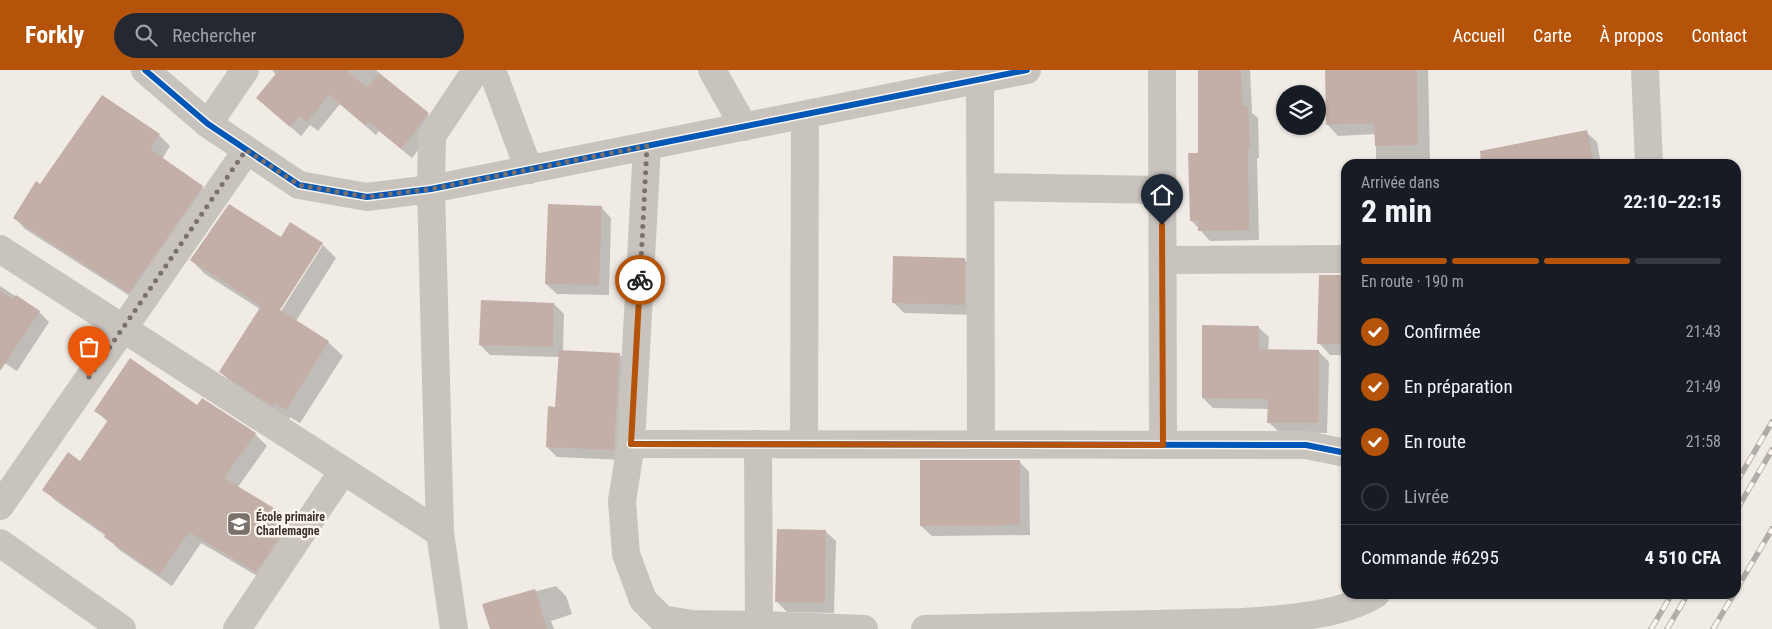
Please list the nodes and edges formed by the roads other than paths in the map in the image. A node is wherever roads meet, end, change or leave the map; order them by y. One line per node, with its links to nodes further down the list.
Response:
1 (145, 70): 11 (street)
2 (245, 70): 11 (street)
3 (476, 70): 18 (street)
4 (492, 70): 16 (street)
5 (712, 70): 12 (street)
6 (1027, 70): 9 (street)
7 (1162, 70): 19 (street)
8 (1645, 70): 15 (street)
9 (980, 79): 10 (street); 17 (street)
10 (805, 114): 12 (street); 26 (street)
11 (208, 124): 14 (street)
12 (744, 127): 13 (street)
13 (647, 146): 16 (street); 24 (street)
14 (246, 150): 18 (street); 23 (street)
15 (1649, 159)
16 (529, 170): 18 (street)
17 (981, 187): 19 (street); 27 (street)
18 (431, 189): 32 (street)
19 (1162, 190): 22 (street)
20 (0, 250): 23 (street)
21 (1341, 259): 22 (street)
22 (1163, 260): 28 (street)
23 (123, 329): 30 (street); 31 (street)
24 (631, 444): 25 (street); 35 (street)
25 (758, 444): 26 (street); 35 (street)
26 (804, 444): 27 (street)
27 (981, 444): 28 (street)
28 (1163, 445): 29 (street)
29 (1341, 452)
30 (344, 471): 32 (street); 37 (street)
31 (0, 506)
32 (440, 533): 38 (street)
33 (0, 543): 36 (street)
34 (1368, 599): 40 (street)
35 (759, 625): 39 (street)
36 (122, 629)
37 (237, 629)
38 (454, 629)
39 (864, 629)
40 (924, 629)

